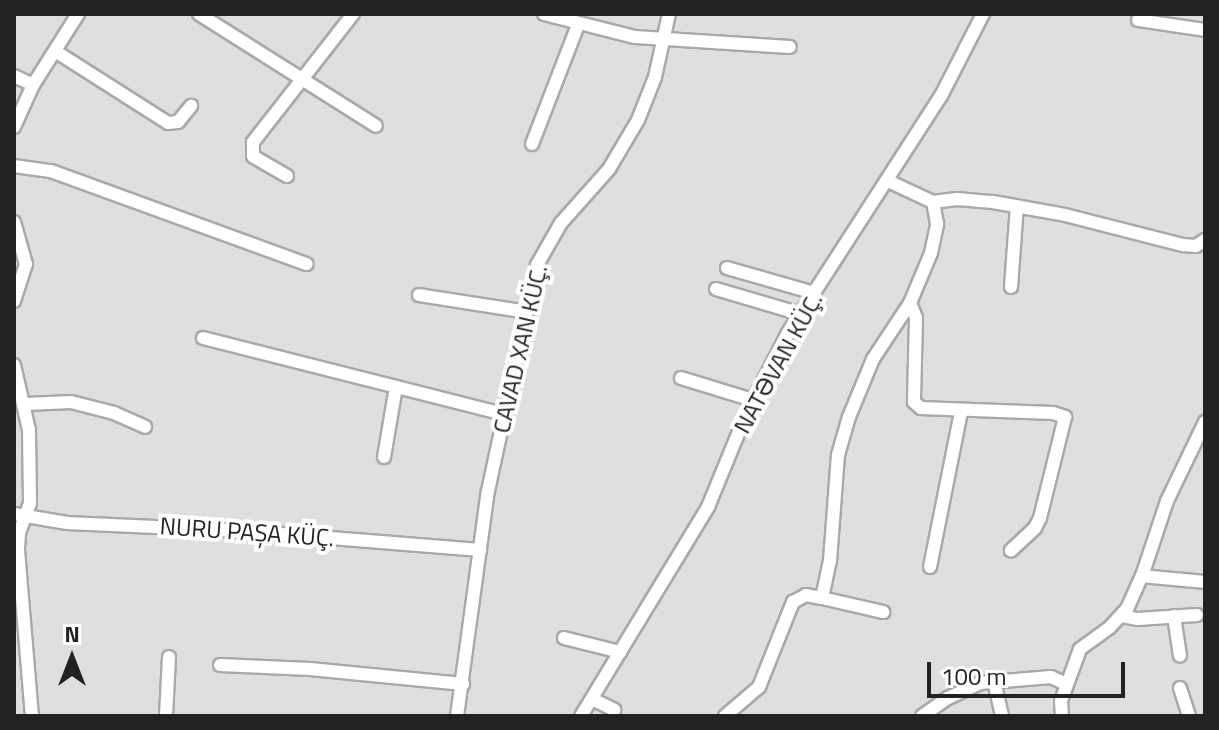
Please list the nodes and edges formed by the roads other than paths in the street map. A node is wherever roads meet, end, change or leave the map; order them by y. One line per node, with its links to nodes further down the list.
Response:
1 (78, 14): 12 (street)
2 (199, 14): 14 (street)
3 (353, 14): 14 (street)
4 (544, 14): 8 (street)
5 (669, 14): 10 (street, CAVAD XAN KÜÇ.)
6 (983, 14): 22 (street, NATƏVAN KÜÇ.)
7 (1138, 20): 9 (street)
8 (578, 25): 10 (street); 19 (street)
9 (1205, 30)
10 (663, 39): 11 (street); 35 (street, CAVAD XAN KÜÇ.)
11 (790, 47)
12 (55, 51): 15 (street); 16 (street)
13 (14, 76): 15 (street)
14 (303, 80): 17 (street); 21 (street)
15 (33, 85): 18 (street)
16 (191, 106)
17 (376, 126)
18 (14, 127)
19 (532, 144)
20 (14, 166): 27 (street)
21 (287, 176)
22 (888, 181): 23 (street); 31 (street, NATƏVAN KÜÇ.)
23 (933, 202): 24 (street); 34 (street)
24 (1017, 206): 26 (street); 29 (street)
25 (14, 222): 33 (street)
26 (1205, 240)
27 (307, 264)
28 (727, 268): 31 (street)
29 (1011, 287)
30 (716, 289): 36 (street)
31 (815, 293): 36 (street, NATƏVAN KÜÇ.)
32 (419, 295): 35 (street)
33 (14, 301)
34 (910, 303): 43 (street); 54 (street)
35 (527, 312): 44 (street, CAVAD XAN KÜÇ.)
36 (801, 314): 41 (street, NATƏVAN KÜÇ.)
37 (203, 338): 40 (street)
38 (14, 365): 42 (street)
39 (681, 378): 41 (street)
40 (396, 387): 44 (street); 47 (street)
41 (753, 400): 60 (street, NATƏVAN KÜÇ.)
42 (26, 404): 46 (street); 48 (street)
43 (961, 412): 50 (street); 51 (street)
44 (503, 414): 49 (street, CAVAD XAN KÜÇ.)
45 (1205, 422): 52 (street)
46 (145, 427)
47 (384, 457)
48 (20, 515): 49 (street, NURU PAŞA KÜÇ.); 70 (street)
49 (480, 550): 65 (street, CAVAD XAN KÜÇ.)
50 (1011, 550)
51 (930, 567)
52 (1142, 576): 53 (street); 57 (street)
53 (1205, 582)
54 (822, 598): 55 (street); 74 (street)
55 (883, 612)
56 (1197, 615): 58 (street)
57 (1122, 616): 58 (street); 66 (street)
58 (1174, 616): 61 (street)
59 (564, 638): 60 (street)
60 (620, 652): 68 (street, NATƏVAN KÜÇ.)
61 (1180, 656)
62 (169, 657): 71 (street)
63 (220, 665): 65 (street)
64 (994, 681): 66 (street); 75 (street); 76 (street)
65 (463, 684): 72 (street, CAVAD XAN KÜÇ.)
66 (1066, 684): 77 (street)
67 (1180, 688): 78 (street)
68 (592, 699): 69 (street); 73 (street, NATƏVAN KÜÇ.)
69 (615, 710)
70 (32, 716)
71 (166, 716)
72 (457, 716)
73 (581, 716)
74 (725, 716)
75 (922, 716)
76 (1002, 716)
77 (1062, 716)
78 (1189, 716)

